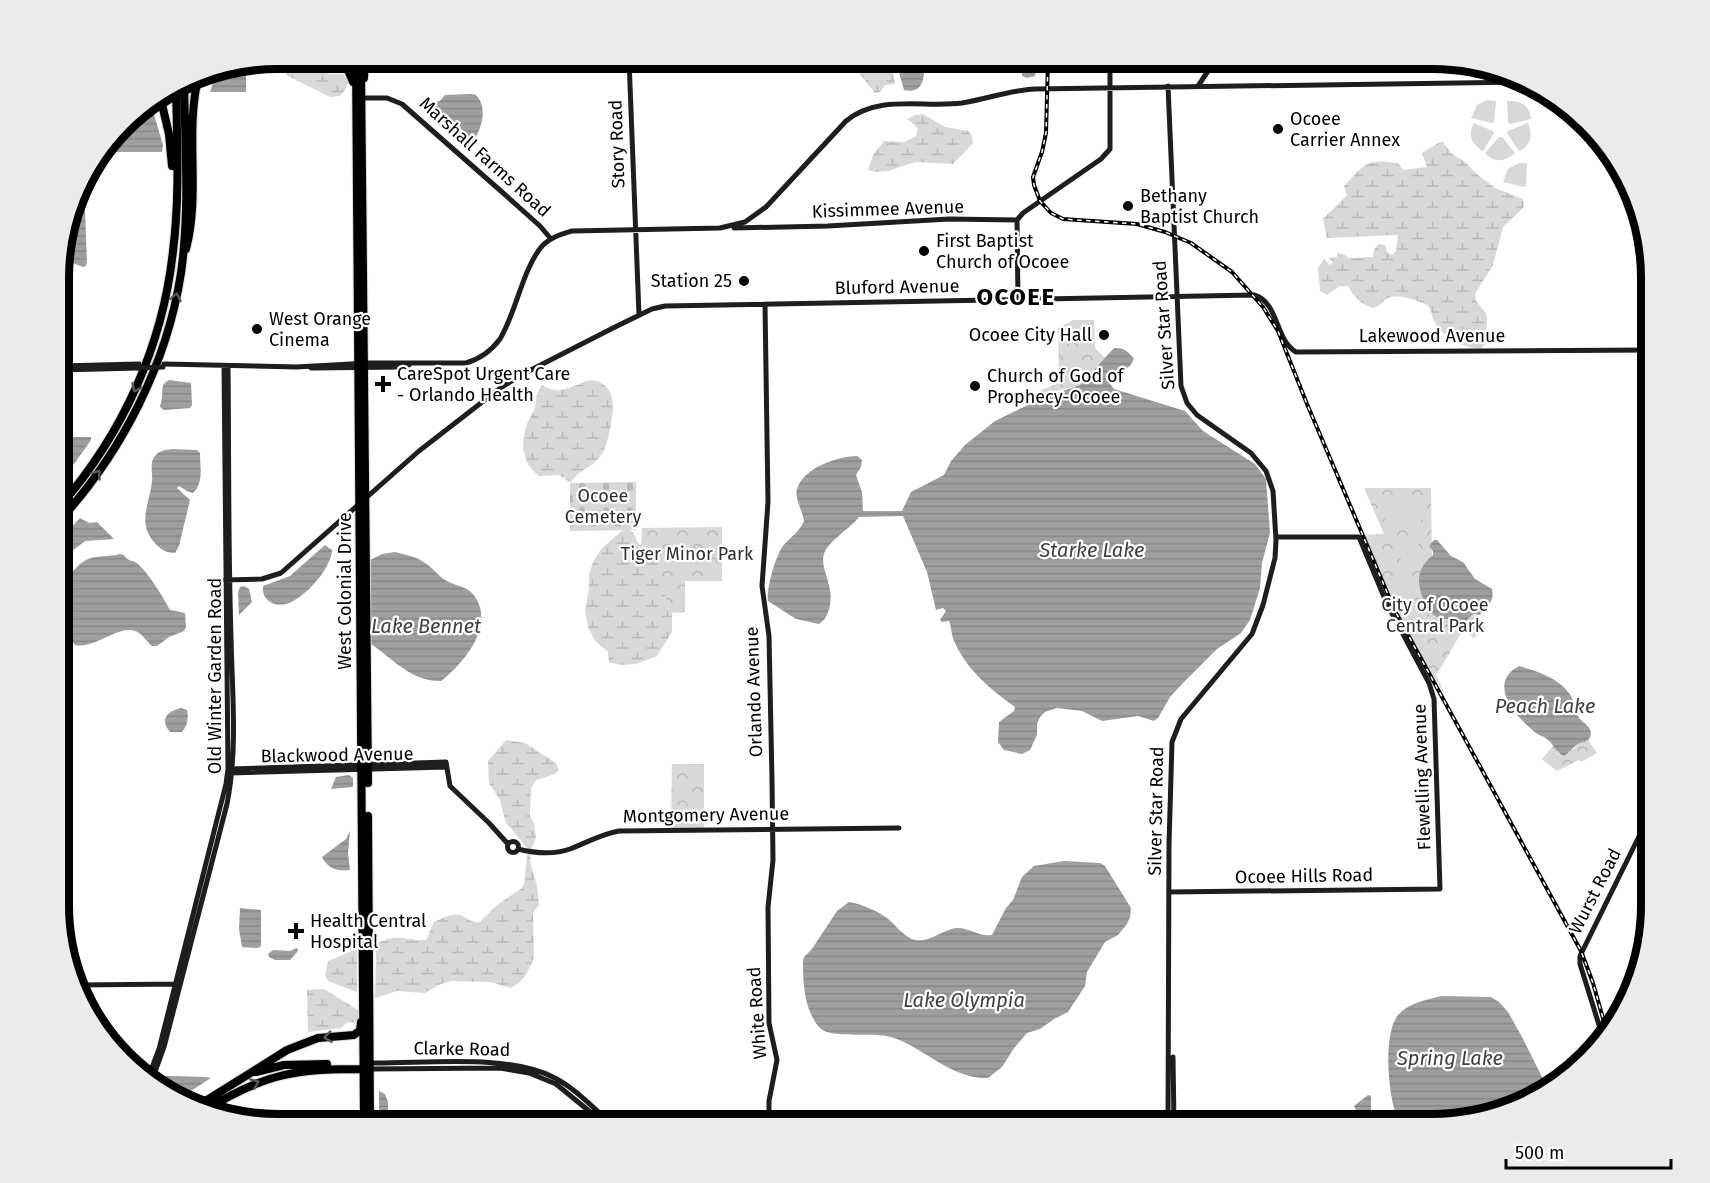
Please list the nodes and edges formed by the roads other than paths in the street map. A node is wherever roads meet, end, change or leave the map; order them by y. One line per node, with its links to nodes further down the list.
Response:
1 (348, 69): 15 (highway)
2 (357, 69): 15 (highway, West Colonial Drive)
3 (362, 69): 15 (highway)
4 (629, 69): 24 (street, Story Road)
5 (1110, 69): 12 (street)
6 (1209, 69): 11 (street)
7 (1504, 82): 11 (street)
8 (202, 84): 17 (highway)
9 (197, 86): 17 (highway)
10 (1168, 86): 11 (street); 12 (street); 28 (street, Silver Star Road)
11 (1198, 86)
12 (1110, 87): 19 (street); 20 (street)
13 (184, 92): 27 (highway)
14 (176, 96): 18 (highway)
15 (358, 98): 25 (highway, West Colonial Drive); 26 (street, Marshall Farms Road)
16 (162, 104): 18 (highway)
17 (192, 144): 27 (highway)
18 (177, 207): 44 (highway, one-way to 44)
19 (747, 221): 21 (street, Kissimmee Avenue); 22 (street); 23 (street)
20 (1017, 221): 23 (street, Kissimmee Avenue); 31 (street)
21 (726, 228): 22 (street, Kissimmee Avenue); 24 (street, Kissimmee Avenue)
22 (753, 228): 23 (street, Kissimmee Avenue)
23 (761, 228)
24 (635, 229): 26 (street, Kissimmee Avenue); 30 (street, Story Road)
25 (360, 234): 29 (highway, West Colonial Drive); 35 (highway, West Colonial Drive)
26 (551, 239): 38 (street)
27 (181, 271): 46 (highway, one-way to 27)
28 (1176, 295): 31 (street, Bluford Avenue); 36 (street, Bluford Avenue); 50 (street, Silver Star Road)
29 (357, 300): 35 (highway); 38 (highway, West Colonial Drive)
30 (638, 300): 33 (street); 34 (street, Story Road)
31 (1018, 300): 32 (street, Bluford Avenue)
32 (765, 305): 33 (street, Bluford Avenue); 62 (street, Orlando Avenue)
33 (659, 307): 34 (street, Bluford Avenue)
34 (639, 315): 41 (street, Bluford Avenue)
35 (364, 317): 38 (highway, West Colonial Drive)
36 (1289, 346): 37 (street, Lakewood Avenue)
37 (1641, 350)
38 (361, 365): 39 (street); 42 (highway, West Colonial Drive); 45 (highway, West Colonial Drive)
39 (226, 366): 40 (street, bridge); 51 (street, Old Winter Garden Road)
40 (69, 368)
41 (419, 451): 43 (street, Bluford Avenue); 45 (street, Bluford Avenue)
42 (366, 480): 43 (street); 45 (highway, West Colonial Drive)
43 (376, 484): 45 (street, Bluford Avenue)
44 (69, 495)
45 (363, 497): 47 (street, Bluford Avenue); 48 (highway, West Colonial Drive); 49 (street, Bluford Avenue); 52 (highway, West Colonial Drive)
46 (69, 510)
47 (349, 512): 48 (street); 49 (street, Bluford Avenue)
48 (360, 520): 52 (highway, West Colonial Drive)
49 (323, 535): 51 (street, Bluford Avenue)
50 (1276, 537): 64 (street, Flewelling Avenue); 65 (street, Silver Star Road)
51 (228, 580): 60 (street, Old Winter Garden Road)
52 (363, 598): 53 (highway, West Colonial Drive)
53 (363, 624): 54 (highway, West Colonial Drive); 55 (highway, West Colonial Drive)
54 (361, 647): 55 (highway); 58 (highway, West Colonial Drive)
55 (367, 656): 58 (highway, West Colonial Drive)
56 (417, 764): 57 (street, Blackwood Avenue); 58 (street, Blackwood Avenue); 59 (street)
57 (446, 765): 59 (street, Blackwood Avenue); 62 (street, Montgomery Avenue)
58 (365, 767): 59 (street, Blackwood Avenue); 60 (street, Blackwood Avenue); 69 (highway, West Colonial Drive); 72 (highway, West Colonial Drive)
59 (400, 769)
60 (230, 771): 67 (street, Old Winter Garden Road)
61 (899, 828): 62 (street, Montgomery Avenue)
62 (773, 829): 66 (street, Orlando Avenue)
63 (1641, 832): 70 (street, Wurst Road)
64 (1440, 889): 65 (street, Ocoee Hills Road)
65 (1169, 892): 71 (street, Silver Star Road)
66 (768, 898): 83 (street, White Road)
67 (178, 984): 68 (street); 73 (street, Old Winter Garden Road); 74 (street, Old Winter Garden Road)
68 (86, 985)
69 (364, 1006): 72 (highway, West Colonial Drive); 75 (highway, one-way to 75)
70 (1600, 1029)
71 (1170, 1031): 76 (street, Silver Star Road); 76 (street, Silver Star Road)
72 (367, 1066): 75 (highway); 78 (highway, one-way to 72); 79 (highway, West Colonial Drive); 80 (highway, West Colonial Drive); 81 (street, Clarke Road); 82 (street, Clarke Road)
73 (151, 1071)
74 (155, 1074)
75 (241, 1079): 77 (highway)
76 (1171, 1097): 84 (street, Silver Star Road); 85 (street)
77 (206, 1101)
78 (216, 1104)
79 (365, 1114)
80 (369, 1114)
81 (593, 1114)
82 (600, 1114)
83 (769, 1114)
84 (1169, 1114)
85 (1173, 1114)

